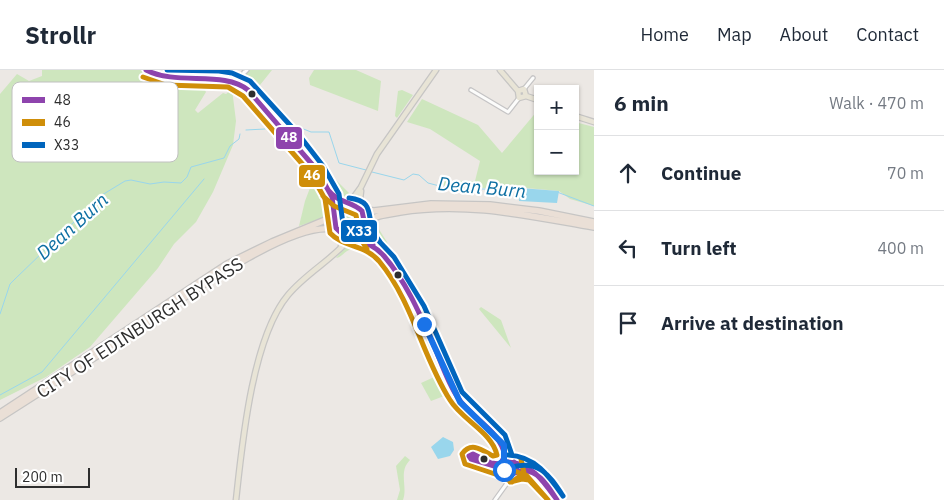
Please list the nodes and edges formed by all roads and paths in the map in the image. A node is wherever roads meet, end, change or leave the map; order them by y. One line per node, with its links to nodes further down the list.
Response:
1 (146, 70): 6 (main road)
2 (436, 70): 16 (main road)
3 (500, 70): 10 (main road)
4 (245, 71): 6 (street); 7 (street)
5 (533, 78): 8 (street)
6 (236, 81): 7 (main road)
7 (244, 87): 17 (main road)
8 (524, 89): 10 (main road); 11 (main road)
9 (471, 90): 12 (street)
10 (518, 90): 12 (main road)
11 (526, 96): 12 (main road); 13 (main road)
12 (519, 98)
13 (534, 99)
14 (579, 117): 15 (main road)
15 (594, 122)
16 (361, 187): 18 (main road); 19 (main road)
17 (331, 194): 18 (main road); 20 (main road)
18 (347, 205): 19 (highway); 20 (highway)
19 (359, 208): 21 (highway); 22 (highway)
20 (335, 215): 24 (highway); 28 (highway, CITY OF EDINBURGH BYPASS)
21 (594, 222)
22 (365, 224): 23 (highway); 25 (highway); 26 (main road)
23 (594, 227)
24 (339, 232): 25 (highway); 27 (main road); 29 (highway, CITY OF EDINBURGH BYPASS)
25 (353, 236): 26 (main road); 27 (main road)
26 (373, 245): 30 (main road)
27 (340, 250): 39 (main road)
28 (0, 413)
29 (0, 418)
30 (504, 445): 31 (main road); 33 (main road)
31 (510, 455): 32 (main road); 34 (main road)
32 (514, 462): 33 (main road); 34 (main road); 36 (main road)
33 (505, 464): 35 (main road)
34 (521, 464): 37 (main road)
35 (506, 473): 36 (main road); 38 (street)
36 (515, 474): 37 (main road); 38 (street)
37 (538, 477): 41 (main road)
38 (506, 484): 40 (street)
39 (236, 500)
40 (495, 500)
41 (557, 500)

